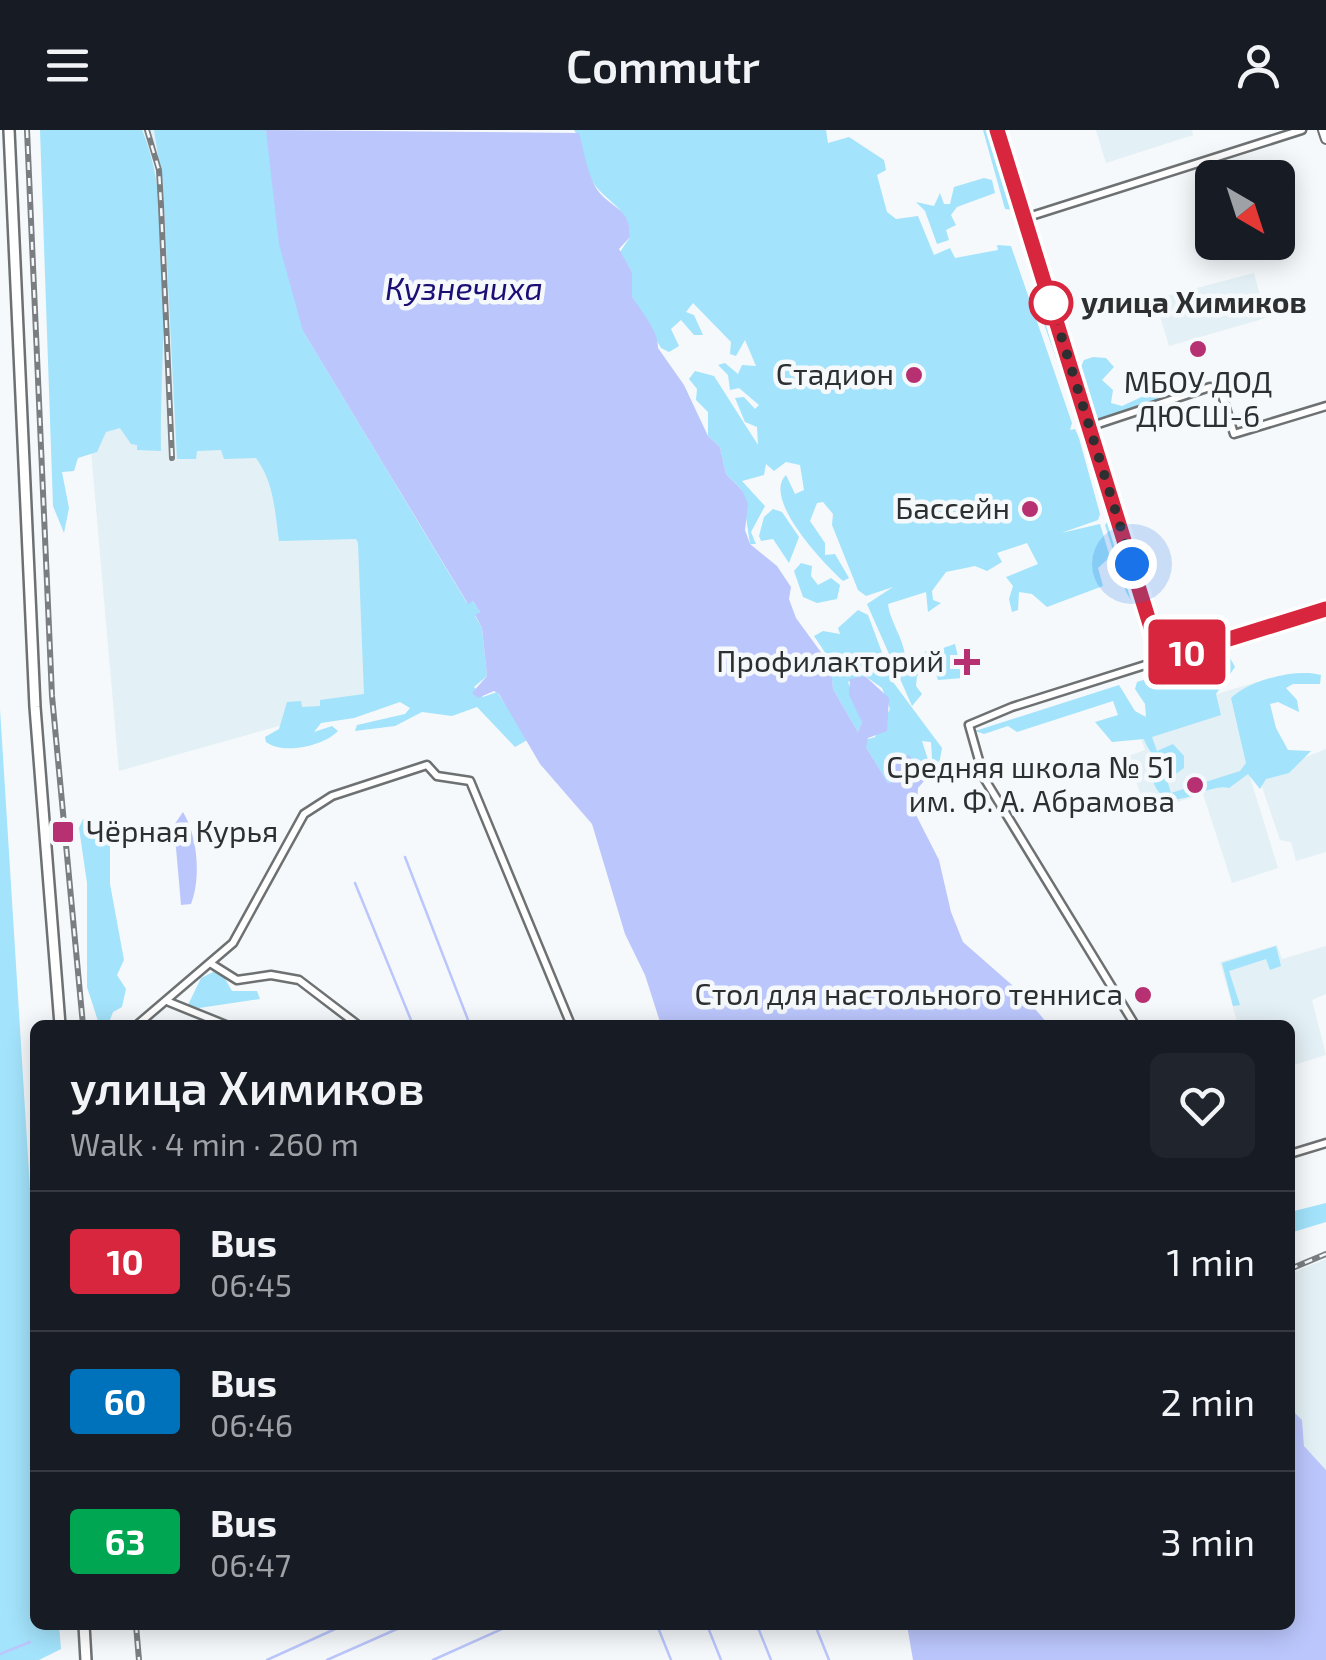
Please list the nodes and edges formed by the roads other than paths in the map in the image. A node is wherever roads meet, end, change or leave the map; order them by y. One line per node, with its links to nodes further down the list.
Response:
1 (9, 130): 13 (main road)
2 (997, 130): 6 (street)
3 (1302, 130): 6 (street)
4 (1323, 130): 5 (street)
5 (1326, 139)
6 (1025, 218): 8 (street)
7 (1326, 406): 8 (street)
8 (1089, 426): 10 (street)
9 (1326, 608): 10 (street)
10 (1161, 660): 18 (street)
11 (210, 963): 12 (street); 16 (street); 17 (street)
12 (168, 1002): 14 (street); 15 (street)
13 (60, 1020)
14 (144, 1020)
15 (213, 1020)
16 (351, 1020)
17 (569, 1020)
18 (1132, 1020)
19 (1326, 1143): 20 (street)
20 (1295, 1152)
21 (84, 1630): 22 (main road)
22 (86, 1660)

